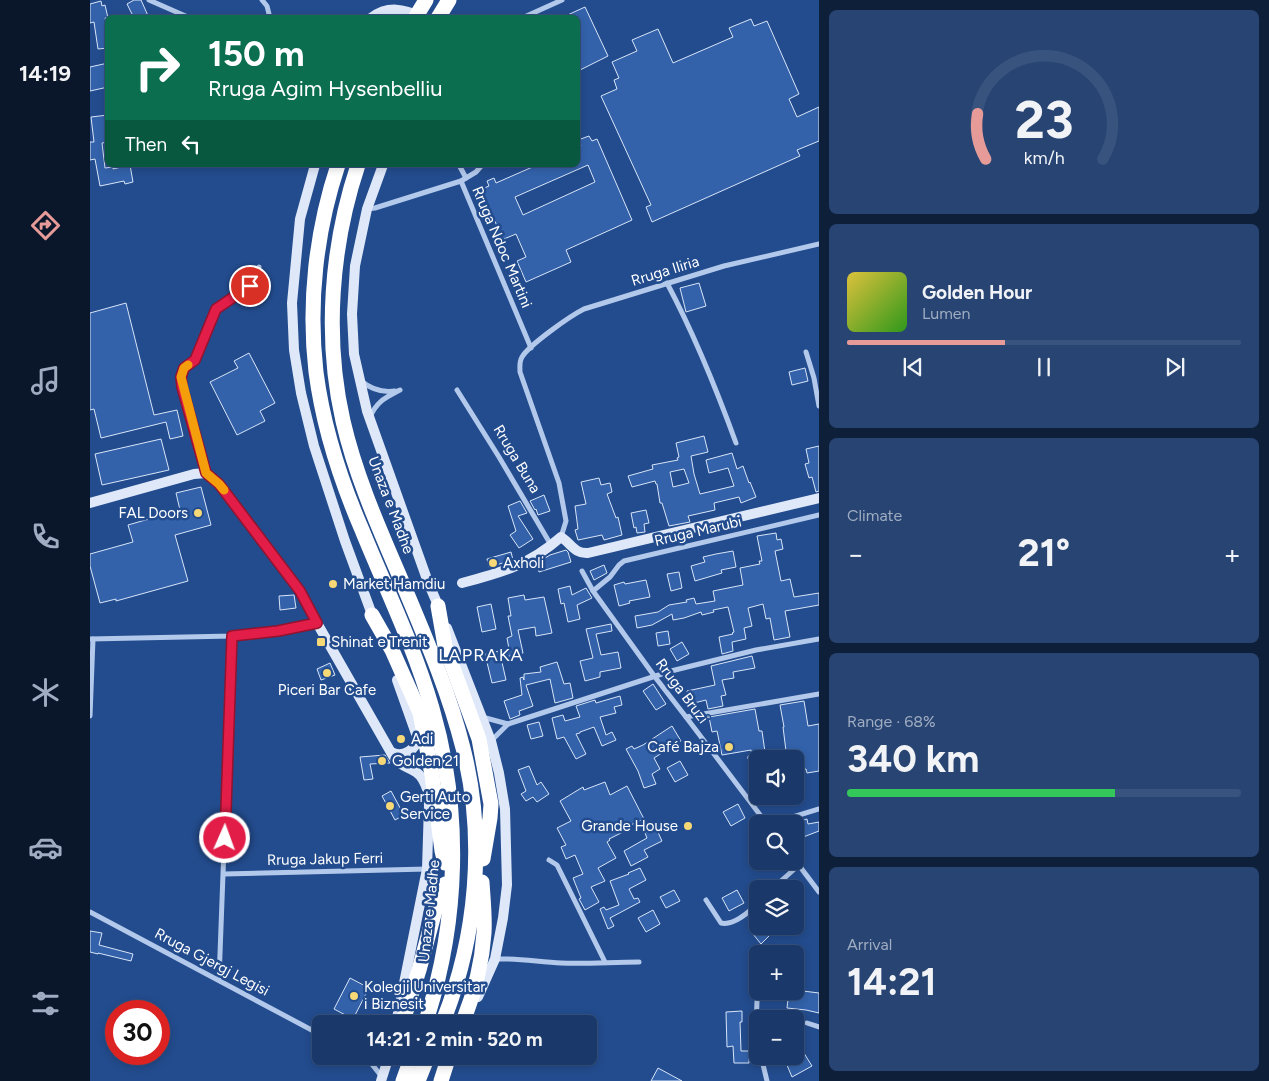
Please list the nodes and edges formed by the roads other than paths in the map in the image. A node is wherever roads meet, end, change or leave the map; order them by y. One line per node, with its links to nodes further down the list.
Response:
1 (150, 0): 6 (street)
2 (262, 0): 7 (street)
3 (426, 0): 9 (highway, bridge)
4 (449, 0): 11 (highway)
5 (562, 0): 12 (street)
6 (183, 15)
7 (269, 15)
8 (376, 15): 10 (main road)
9 (417, 15)
10 (417, 15)
11 (440, 15)
12 (529, 15)
13 (313, 167): 41 (main road)
14 (337, 167): 56 (highway, Unaza e Madhe)
15 (357, 167): 52 (highway, Unaza e Madhe)
16 (382, 167): 20 (main road)
17 (460, 167): 19 (street)
18 (480, 167): 19 (street, Rruga Ndoc Martini)
19 (463, 180): 20 (street); 24 (street, Rruga Ndoc Martini)
20 (367, 209): 26 (main road)
21 (819, 244): 23 (street, Rruga Iliria)
22 (259, 267): 31 (street)
23 (667, 283): 24 (street, Rruga Iliria); 30 (street)
24 (531, 348): 35 (street)
25 (806, 352): 28 (street)
26 (360, 380): 29 (main road); 29 (street)
27 (457, 390): 36 (street, Rruga Buna)
28 (819, 406)
29 (370, 419): 40 (main road)
30 (736, 443)
31 (206, 473): 33 (main road); 42 (main road)
32 (819, 498): 35 (main road)
33 (90, 503)
34 (819, 515): 39 (street, Rruga Marubi)
35 (561, 537): 36 (main road)
36 (552, 545): 38 (main road)
37 (582, 571): 39 (street, Rruga Bruzi)
38 (462, 582)
39 (594, 591): 46 (street, Rruga Bruzi)
40 (438, 606): 50 (main road); 61 (highway)
41 (372, 615): 53 (main road); 63 (highway)
42 (317, 623): 43 (street); 55 (main road)
43 (232, 636): 44 (street); 67 (street)
44 (92, 639): 48 (street)
45 (819, 639): 46 (street)
46 (655, 677): 49 (street, Rruga Bruzi); 51 (street)
47 (819, 694): 49 (street)
48 (90, 716)
49 (686, 716): 59 (street, Rruga Bruzi)
50 (482, 717): 51 (street); 54 (main road)
51 (508, 724): 54 (street)
52 (458, 727): 61 (highway); 75 (highway, Unaza e Madhe)
53 (418, 737): 55 (main road); 57 (main road)
54 (491, 741): 76 (main road)
55 (392, 754): 57 (main road)
56 (444, 756): 63 (highway); 85 (highway, Unaza e Madhe)
57 (427, 789): 64 (main road)
58 (819, 809): 60 (street)
59 (762, 815)
60 (799, 815)
61 (483, 859): 69 (highway)
62 (549, 860): 77 (street)
63 (445, 863): 70 (highway)
64 (427, 869): 67 (street, Rruga Jakup Ferri); 82 (main road)
65 (793, 870): 68 (street)
66 (803, 870): 71 (street)
67 (224, 874): 79 (street)
68 (782, 880)
69 (482, 882): 75 (highway); 87 (highway)
70 (444, 884): 83 (highway); 84 (highway)
71 (819, 892)
72 (706, 900): 74 (street)
73 (90, 912): 79 (street, Rruga Gjergj Legisi)
74 (749, 912)
75 (464, 951): 86 (highway, Unaza e Madhe)
76 (494, 959): 77 (street); 88 (main road)
77 (605, 962): 78 (street)
78 (639, 962)
79 (220, 980): 91 (street, Rruga Gjergj Legisi)
80 (757, 1001): 81 (street)
81 (757, 1010)
82 (398, 1015)
83 (405, 1015)
84 (425, 1015)
85 (427, 1015)
86 (445, 1015)
87 (465, 1015)
88 (471, 1015)
89 (807, 1023): 90 (street)
90 (819, 1026)
91 (312, 1030)
92 (371, 1065): 99 (street)
93 (386, 1065): 99 (main road)
94 (408, 1065): 101 (highway)
95 (424, 1065): 102 (highway)
96 (447, 1065): 100 (highway)
97 (450, 1065): 100 (main road)
98 (764, 1065): 103 (street)
99 (382, 1079)
100 (445, 1079)
101 (402, 1081)
102 (418, 1081)
103 (767, 1081)

